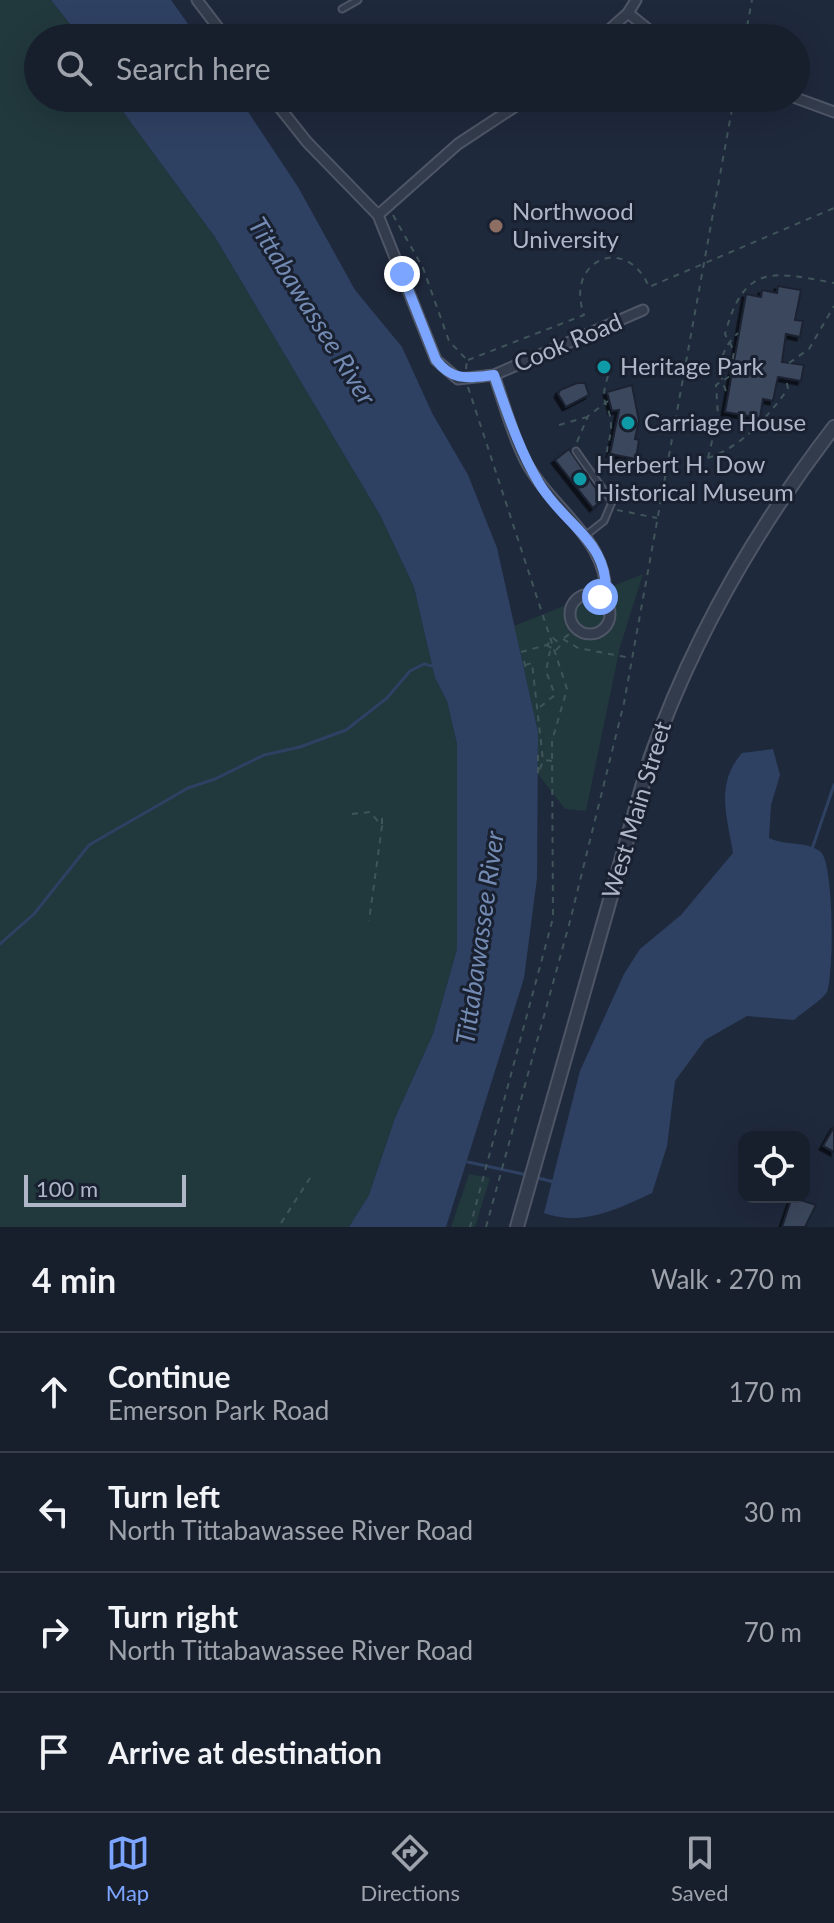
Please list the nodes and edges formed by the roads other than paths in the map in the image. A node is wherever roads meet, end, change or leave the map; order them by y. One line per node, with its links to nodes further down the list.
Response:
1 (197, 0): 6 (street)
2 (358, 0): 4 (lane)
3 (636, 0): 5 (street)
4 (342, 9)
5 (628, 13): 7 (street); 8 (street)
6 (215, 24)
7 (616, 24)
8 (642, 24)
9 (810, 103): 12 (street)
10 (283, 112): 13 (street)
11 (507, 112): 13 (street)
12 (834, 112)
13 (383, 211): 15 (street, Cook Road)
14 (643, 310): 15 (street, Cook Road)
15 (494, 375): 18 (street)
16 (834, 427): 20 (street, West Main Street)
17 (576, 451): 18 (lane)
18 (585, 536): 19 (street)
19 (605, 602): 19 (street)
20 (517, 1227)

